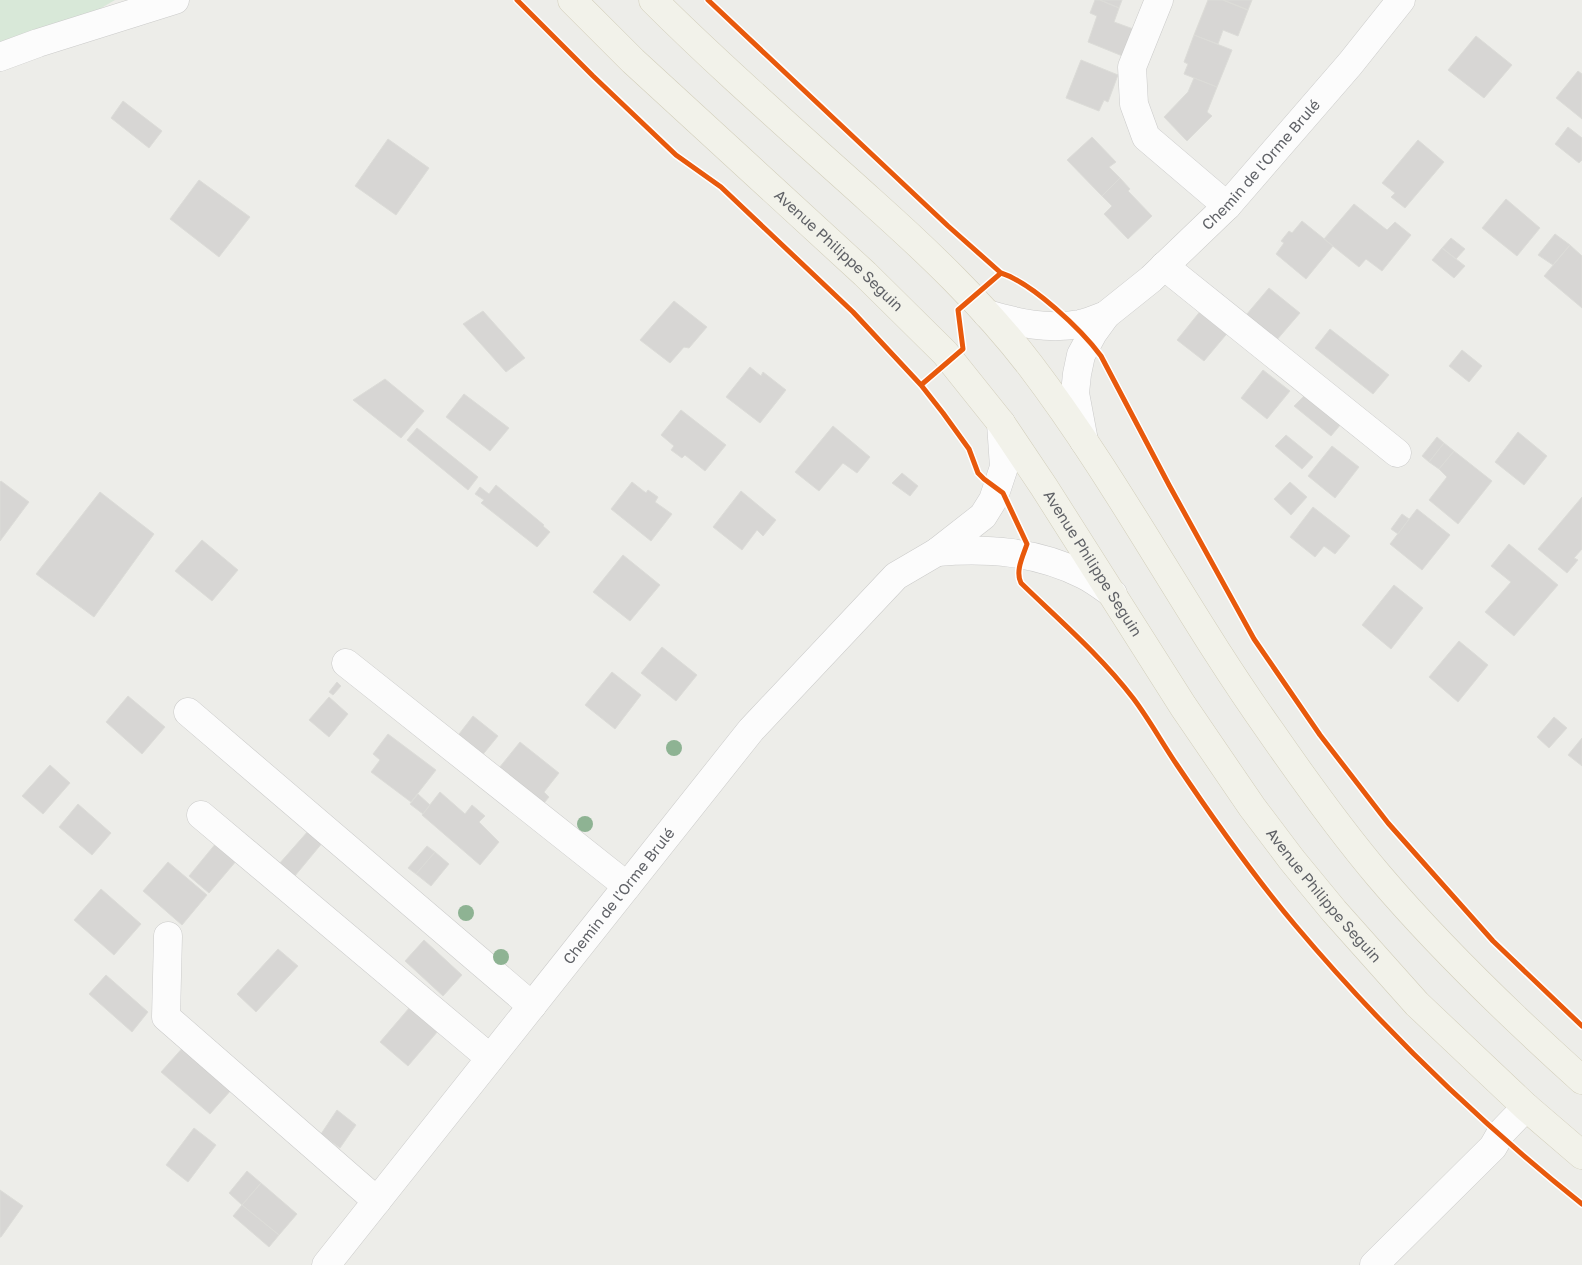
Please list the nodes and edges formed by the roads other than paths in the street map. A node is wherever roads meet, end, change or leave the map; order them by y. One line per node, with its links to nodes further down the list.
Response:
1 (175, 0): 6 (street)
2 (572, 0): 11 (main road, Avenue Philippe Seguin)
3 (653, 0): 9 (main road)
4 (1160, 0): 7 (street)
5 (1401, 0): 7 (street, Chemin de l'Orme Brulé)
6 (0, 57)
7 (1228, 206): 8 (street, Chemin de l'Orme Brulé)
8 (1164, 266): 10 (street, Chemin de l'Orme Brulé); 13 (street)
9 (988, 314): 10 (street, Chemin de l'Orme Brulé); 12 (main road)
10 (1106, 315): 12 (street, Chemin de l'Orme Brulé)
11 (1001, 423): 14 (street, Chemin de l'Orme Brulé); 15 (main road, Avenue Philippe Seguin)
12 (1084, 441): 23 (main road)
13 (1397, 453)
14 (937, 552): 15 (street, Chemin de l'Orme Brulé); 19 (street, Chemin de l'Orme Brulé)
15 (1113, 594): 24 (main road, Avenue Philippe Seguin)
16 (346, 663): 19 (street)
17 (188, 712): 21 (street)
18 (201, 815): 22 (street)
19 (627, 886): 21 (street, Chemin de l'Orme Brulé)
20 (168, 936): 26 (street)
21 (532, 1006): 22 (street, Chemin de l'Orme Brulé)
22 (490, 1058): 26 (street, Chemin de l'Orme Brulé)
23 (1582, 1080)
24 (1526, 1107): 25 (main road, Avenue Philippe Seguin); 28 (street)
25 (1582, 1155)
26 (377, 1201): 27 (street, Chemin de l'Orme Brulé)
27 (326, 1265)
28 (1374, 1265)

